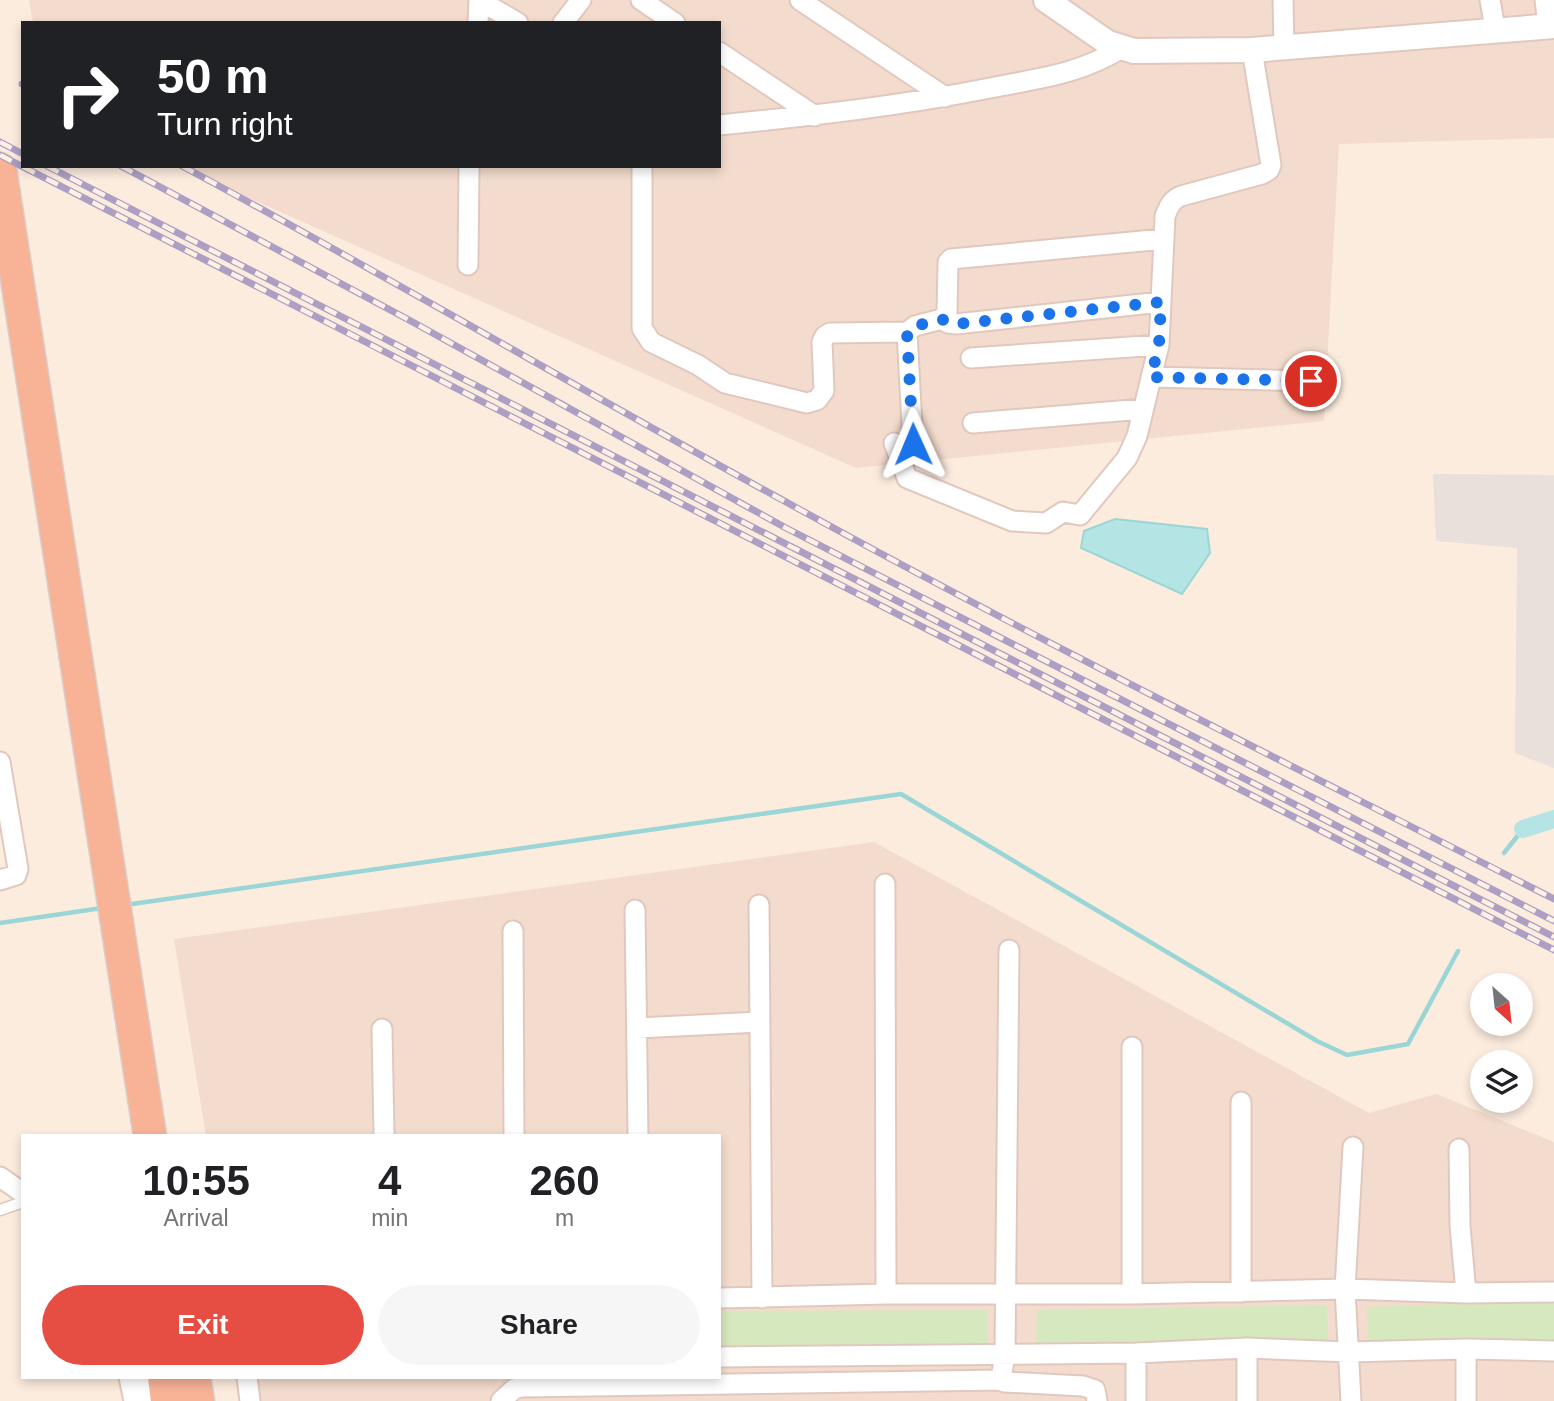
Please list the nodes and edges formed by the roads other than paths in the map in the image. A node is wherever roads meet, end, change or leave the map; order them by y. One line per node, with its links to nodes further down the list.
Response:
1 (581, 0): 10 (street)
2 (641, 0): 11 (street)
3 (800, 0): 18 (street)
4 (1046, 0): 15 (street)
5 (1283, 0): 14 (street)
6 (1490, 0): 13 (street)
7 (1545, 0): 12 (street)
8 (478, 21): 9 (street)
9 (515, 21)
10 (565, 21)
11 (672, 21)
12 (1551, 26): 13 (street)
13 (1495, 29): 14 (street)
14 (1284, 47): 16 (street)
15 (1122, 48): 16 (street); 18 (street)
16 (1252, 50): 24 (street)
17 (721, 53): 19 (street)
18 (945, 97): 19 (street)
19 (815, 116): 20 (street)
20 (721, 125)
21 (468, 168): 25 (street)
22 (642, 168): 29 (street)
23 (0, 169): 43 (highway)
24 (1164, 239): 26 (street); 28 (street)
25 (468, 265)
26 (1161, 302): 28 (street); 30 (street)
27 (0, 306): 43 (highway)
28 (942, 319): 29 (street)
29 (907, 332): 34 (street)
30 (1159, 345): 31 (street); 32 (street)
31 (971, 358)
32 (1151, 377): 33 (street); 34 (street)
33 (1311, 381)
34 (1143, 409): 35 (street)
35 (973, 423)
36 (0, 762): 37 (street)
37 (0, 880)
38 (885, 884): 64 (street)
39 (760, 905): 44 (street)
40 (635, 910): 45 (street)
41 (513, 931): 52 (street)
42 (1009, 950): 66 (street)
43 (122, 1011): 49 (highway); 50 (highway)
44 (760, 1022): 45 (street); 68 (street)
45 (637, 1028): 53 (street)
46 (382, 1029): 51 (street)
47 (1132, 1047): 65 (street)
48 (1241, 1102): 61 (street)
49 (131, 1134)
50 (150, 1134)
51 (384, 1134)
52 (514, 1134)
53 (638, 1134)
54 (1353, 1147): 60 (street)
55 (1459, 1149): 63 (street)
56 (0, 1177): 57 (street)
57 (21, 1192)
58 (21, 1203): 59 (lane)
59 (0, 1210)
60 (1345, 1289): 61 (street); 63 (street); 72 (street)
61 (1241, 1292): 65 (street)
62 (1554, 1292): 63 (street)
63 (1466, 1293)
64 (886, 1294): 66 (street); 68 (street)
65 (1132, 1294): 66 (street)
66 (1005, 1295): 73 (street)
67 (721, 1298): 68 (street)
68 (762, 1298)
69 (1247, 1348): 72 (street); 74 (street); 92 (street)
70 (1466, 1349): 71 (street); 72 (street); 94 (street)
71 (1554, 1351)
72 (1349, 1352): 93 (street)
73 (1005, 1353): 74 (street); 75 (street); 81 (street)
74 (1136, 1353): 91 (street)
75 (721, 1357)
76 (129, 1379): 85 (street)
77 (149, 1379): 86 (street)
78 (164, 1379): 87 (highway)
79 (194, 1379): 88 (highway)
80 (247, 1379): 89 (street)
81 (1001, 1380): 83 (street); 84 (street)
82 (513, 1392): 84 (street)
83 (1022, 1392): 90 (street)
84 (626, 1393)
85 (134, 1401)
86 (141, 1401)
87 (167, 1401)
88 (198, 1401)
89 (250, 1401)
90 (1097, 1401)
91 (1136, 1401)
92 (1247, 1401)
93 (1351, 1401)
94 (1466, 1401)

